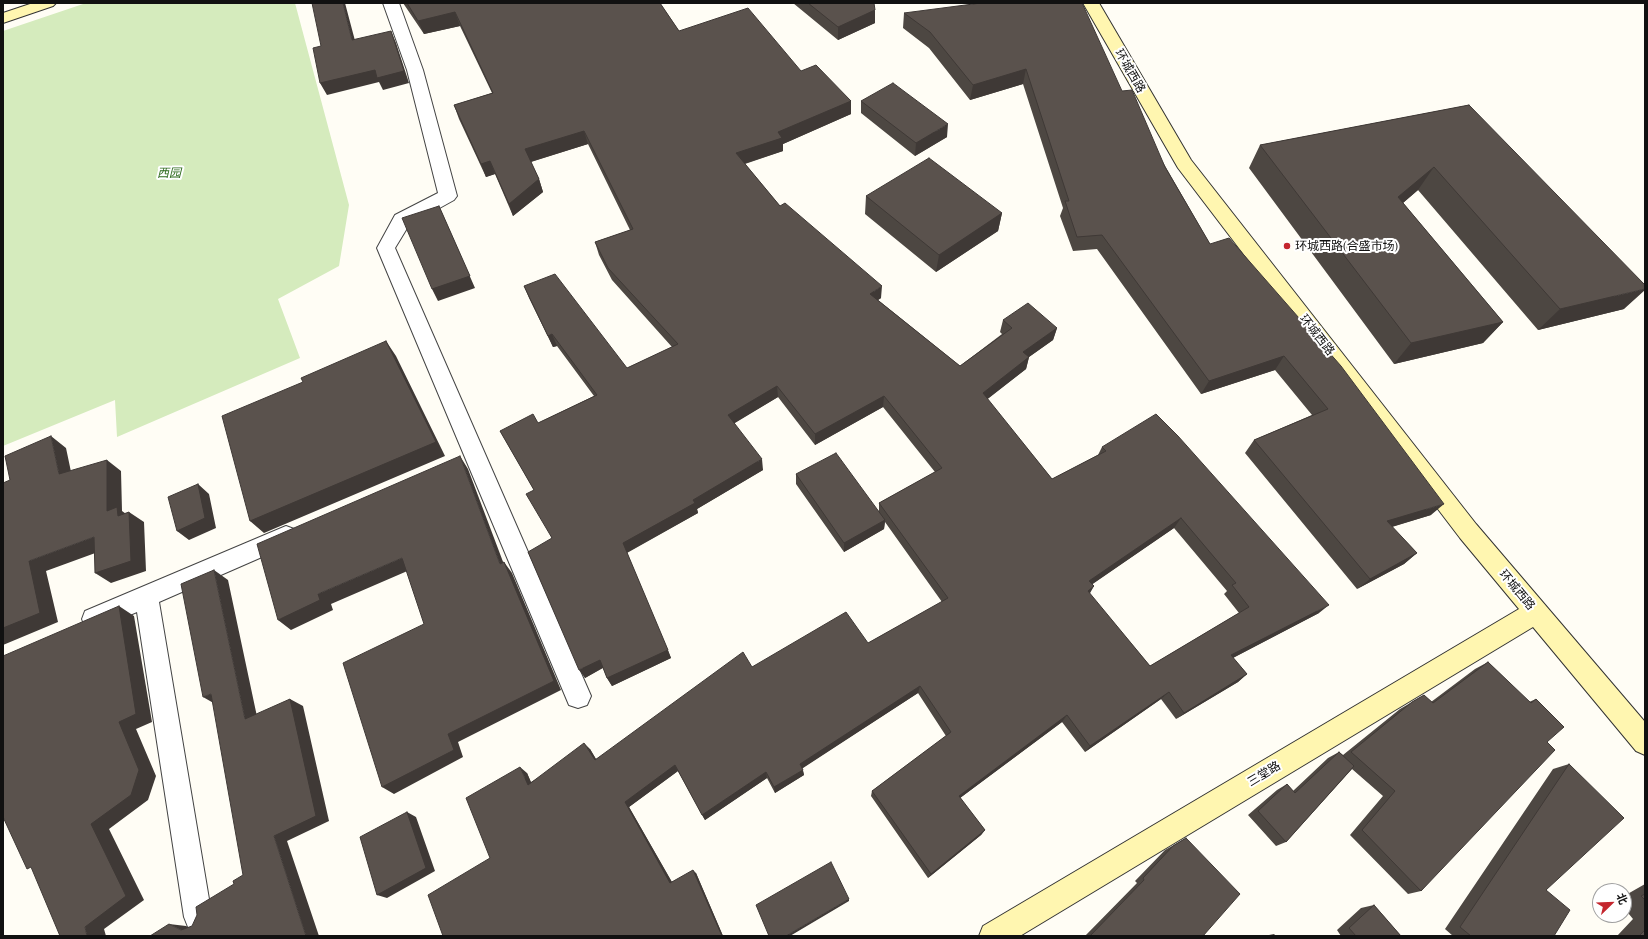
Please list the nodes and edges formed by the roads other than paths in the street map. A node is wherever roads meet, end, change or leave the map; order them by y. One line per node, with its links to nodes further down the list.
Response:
1 (48, 3): 4 (street)
2 (391, 3): 5 (street)
3 (1091, 3): 9 (street, 环城西路)
4 (3, 18)
5 (475, 454): 6 (street); 11 (street)
6 (453, 463)
7 (307, 526): 8 (street)
8 (146, 596): 10 (street); 13 (street)
9 (1536, 612): 12 (street, 环城西路); 14 (street, 三堂路)
10 (75, 628)
11 (578, 696)
12 (1645, 742)
13 (198, 917)
14 (993, 936)

